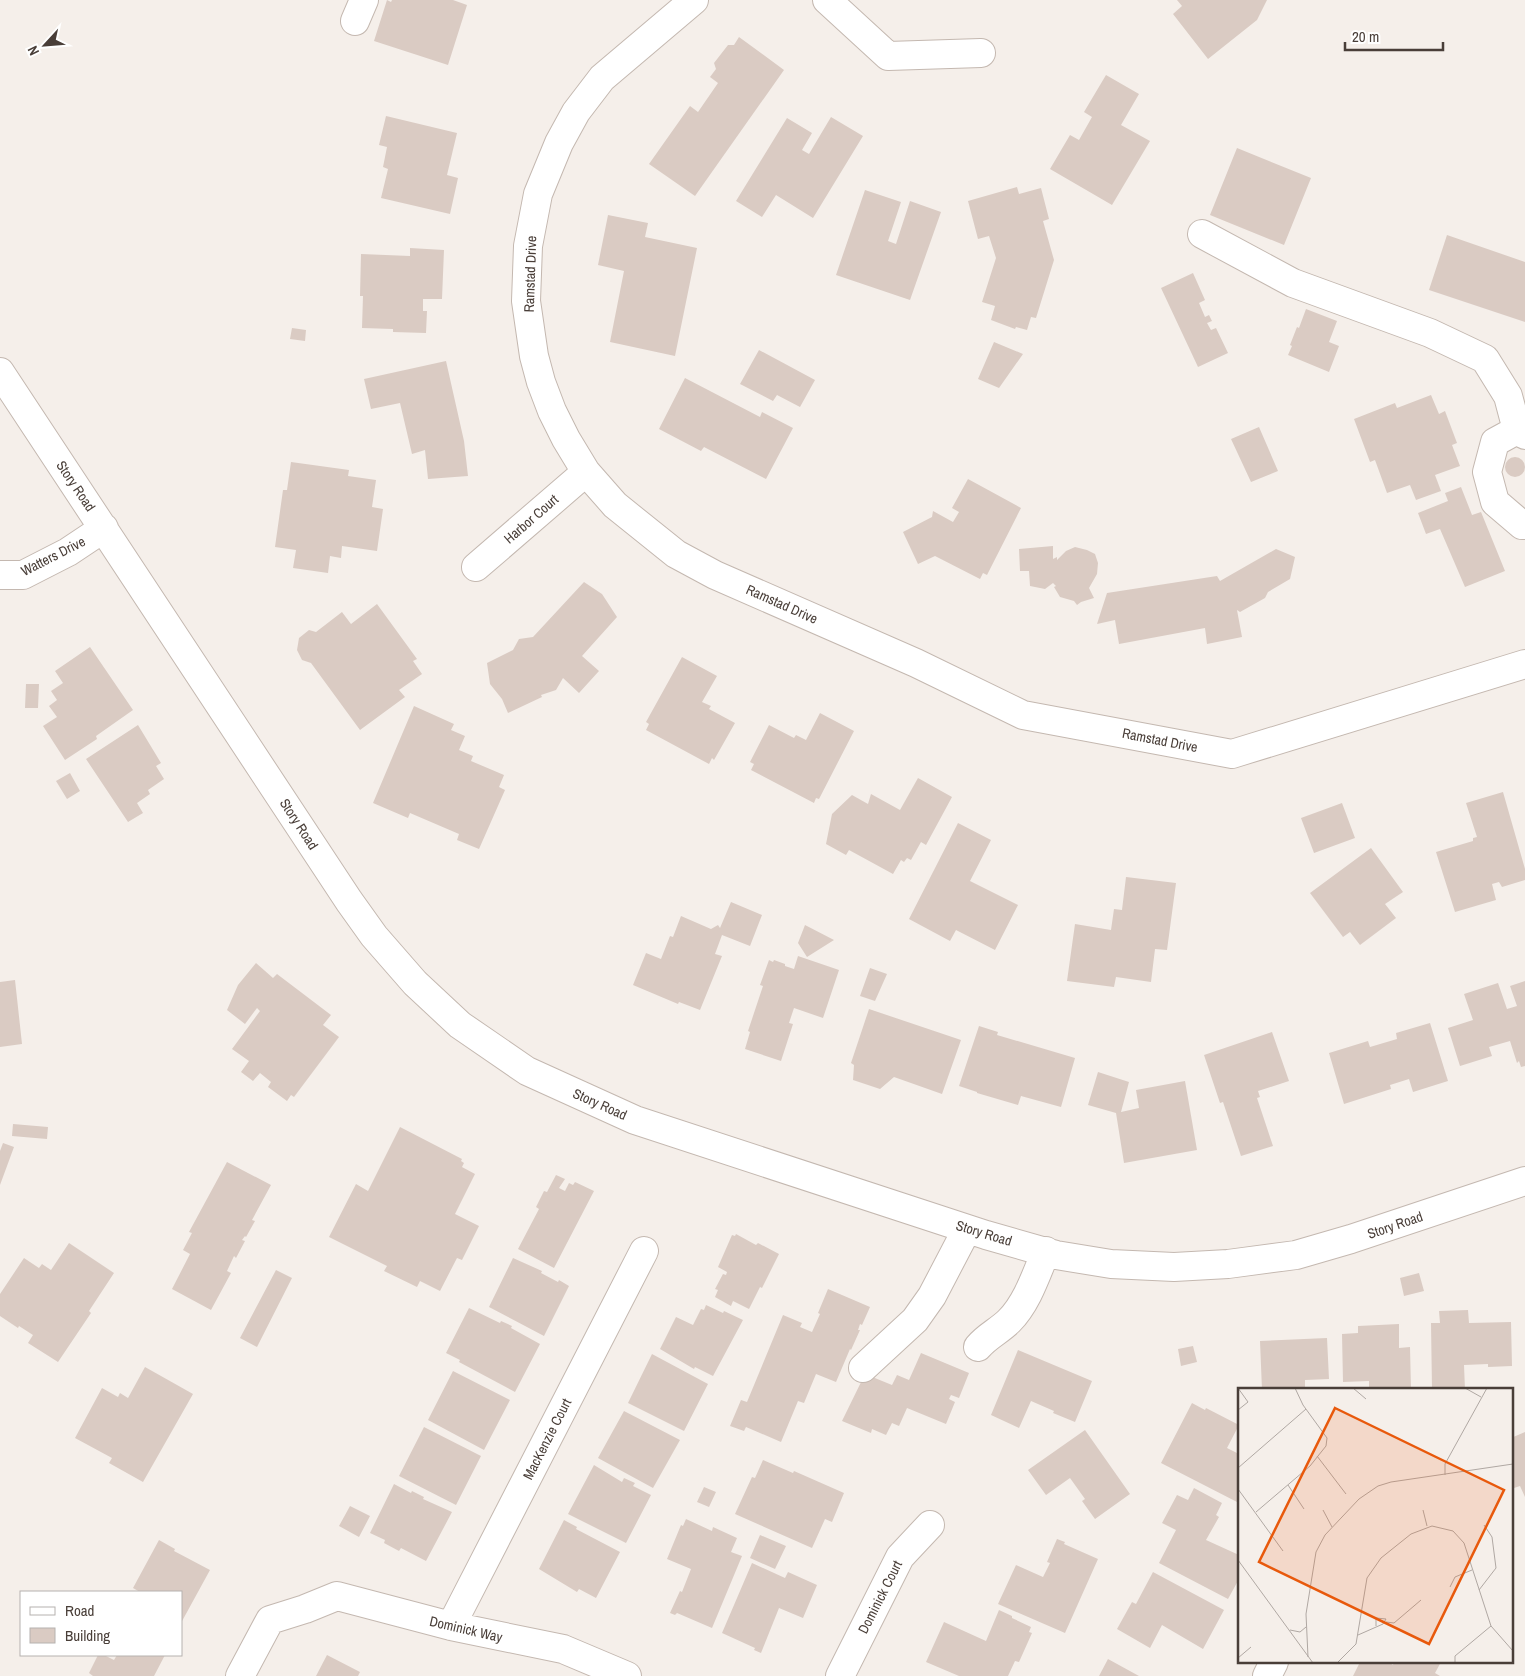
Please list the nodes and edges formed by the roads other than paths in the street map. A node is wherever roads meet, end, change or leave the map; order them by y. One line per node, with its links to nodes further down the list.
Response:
1 (694, 0): 7 (street, Ramstad Drive)
2 (827, 0): 3 (street)
3 (981, 53)
4 (1202, 234): 6 (street)
5 (0, 372): 9 (street, Story Road)
6 (1521, 433): 8 (street)
7 (586, 472): 10 (street, Harbor Court); 12 (street, Ramstad Drive)
8 (1525, 525)
9 (104, 528): 11 (street, Watters Drive); 14 (street, Story Road)
10 (476, 567)
11 (0, 575)
12 (1525, 664)
13 (1525, 1181): 16 (street, Story Road)
14 (967, 1229): 16 (street, Story Road); 18 (street)
15 (644, 1251): 20 (street, MacKenzie Court)
16 (1046, 1251): 17 (street)
17 (978, 1347)
18 (863, 1368)
19 (930, 1525): 24 (street, Dominick Court)
20 (451, 1626): 22 (street, Dominick Way); 23 (street, Dominick Way)
21 (1273, 1664): 25 (street)
22 (240, 1676)
23 (627, 1676)
24 (840, 1676)
25 (1266, 1676)

